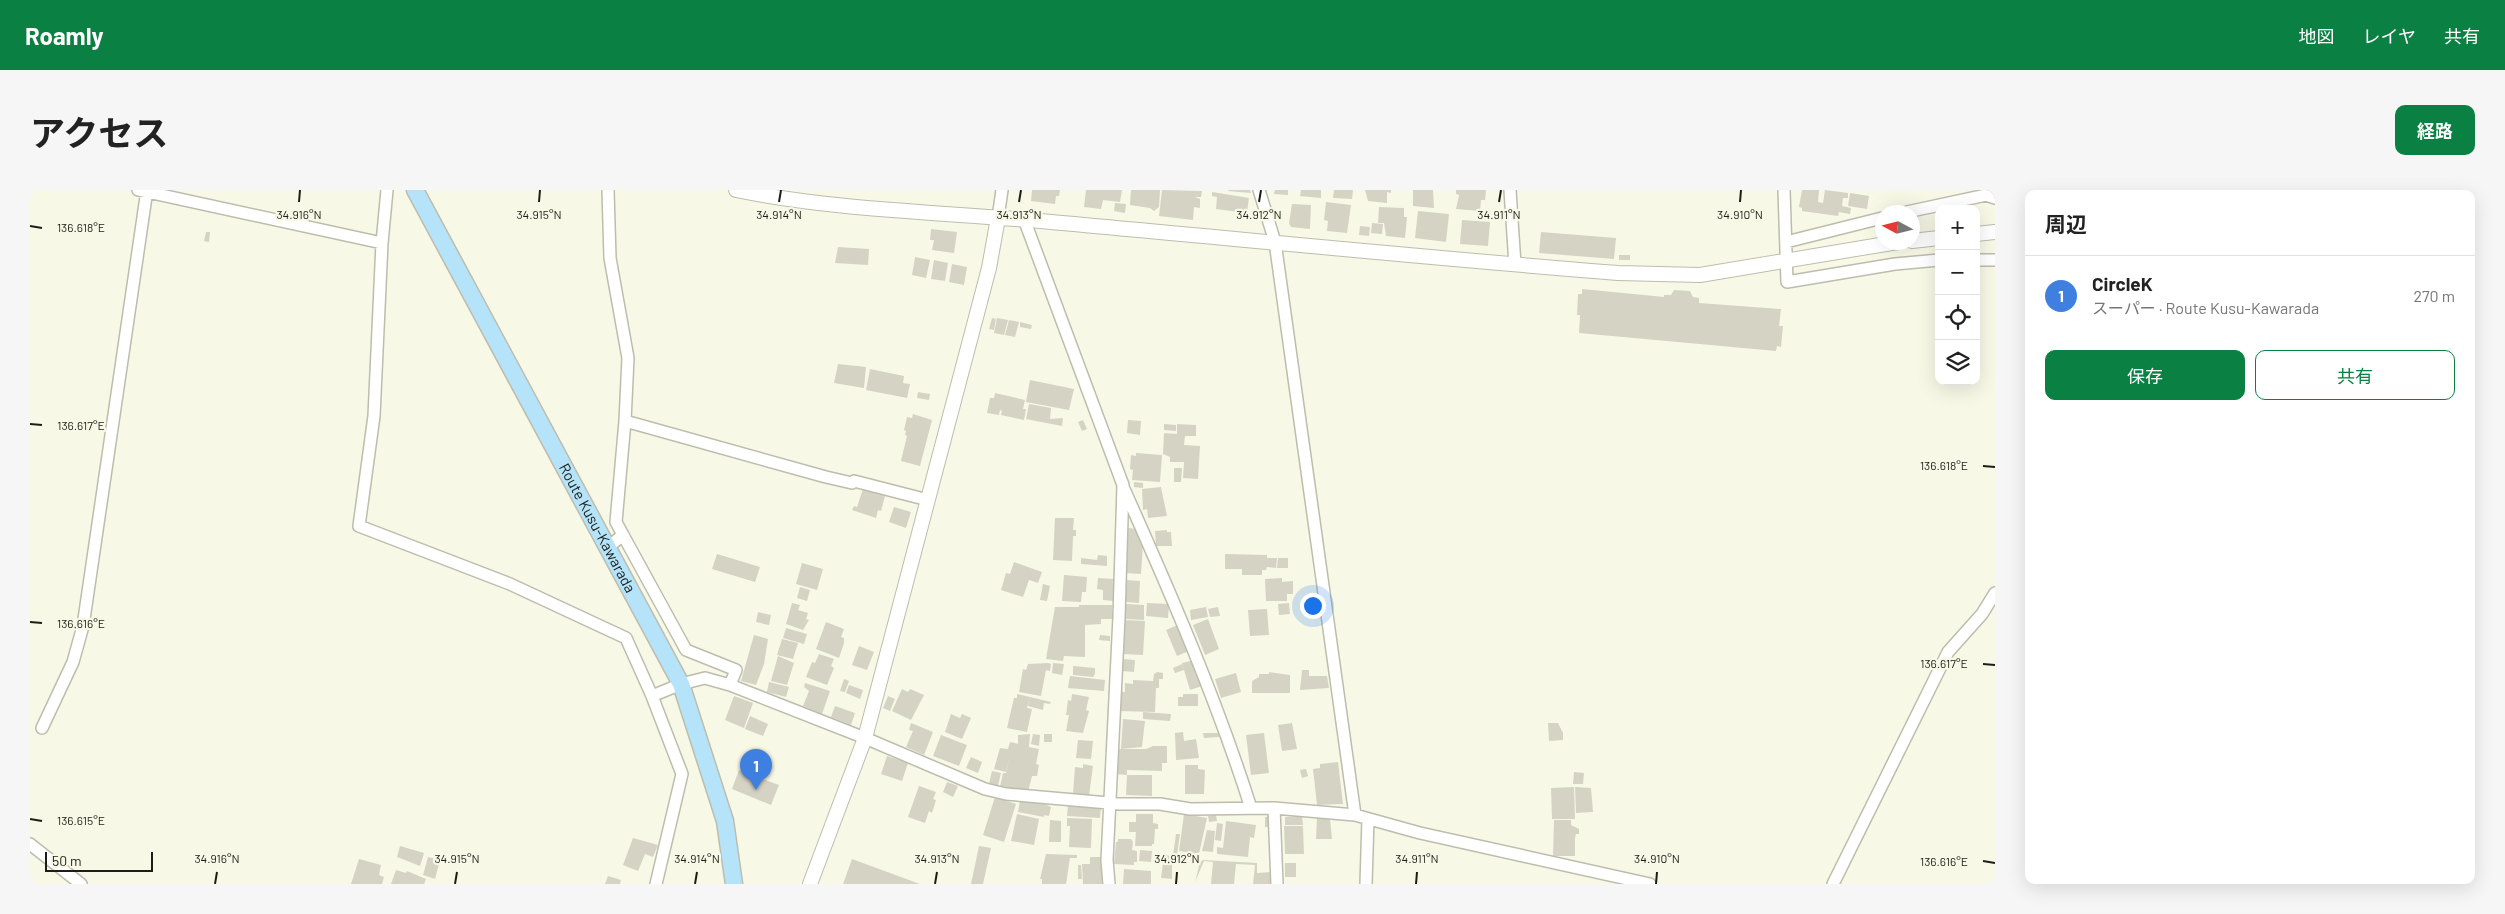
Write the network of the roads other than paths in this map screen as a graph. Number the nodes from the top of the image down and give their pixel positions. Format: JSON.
{"nodes":[{"id":1,"x":144,"y":190,"type":"edge"},
{"id":2,"x":387,"y":190,"type":"edge"},
{"id":3,"x":415,"y":190,"type":"edge"},
{"id":4,"x":608,"y":190,"type":"edge"},
{"id":5,"x":736,"y":190,"type":"edge"},
{"id":6,"x":1002,"y":190,"type":"edge"},
{"id":7,"x":1259,"y":190,"type":"edge"},
{"id":8,"x":1510,"y":190,"type":"edge"},
{"id":9,"x":1784,"y":190,"type":"edge"},
{"id":10,"x":1995,"y":198,"type":"edge"},
{"id":11,"x":1920,"y":209,"type":"edge"},
{"id":12,"x":998,"y":218,"type":"junction"},
{"id":13,"x":1024,"y":219,"type":"junction"},
{"id":14,"x":1875,"y":220,"type":"edge"},
{"id":15,"x":1995,"y":232,"type":"edge"},
{"id":16,"x":1980,"y":234,"type":"edge"},
{"id":17,"x":1935,"y":238,"type":"edge"},
{"id":18,"x":1920,"y":240,"type":"edge"},
{"id":19,"x":1275,"y":242,"type":"junction"},
{"id":20,"x":1786,"y":242,"type":"junction"},
{"id":21,"x":382,"y":243,"type":"junction"},
{"id":22,"x":1875,"y":246,"type":"edge"},
{"id":23,"x":1935,"y":260,"type":"edge"},
{"id":24,"x":1980,"y":260,"type":"edge"},
{"id":25,"x":1995,"y":260,"type":"edge"},
{"id":26,"x":1786,"y":262,"type":"junction"},
{"id":27,"x":1515,"y":265,"type":"junction"},
{"id":28,"x":625,"y":421,"type":"junction"},
{"id":29,"x":1123,"y":485,"type":"junction"},
{"id":30,"x":928,"y":500,"type":"junction"},
{"id":31,"x":623,"y":535,"type":"junction"},
{"id":32,"x":607,"y":548,"type":"junction"},
{"id":33,"x":1995,"y":593,"type":"edge"},
{"id":34,"x":680,"y":684,"type":"junction"},
{"id":35,"x":730,"y":685,"type":"junction"},
{"id":36,"x":652,"y":696,"type":"junction"},
{"id":37,"x":42,"y":728,"type":"dead end"},
{"id":38,"x":865,"y":738,"type":"junction"},
{"id":39,"x":1111,"y":802,"type":"junction"},
{"id":40,"x":1251,"y":808,"type":"junction"},
{"id":41,"x":1274,"y":808,"type":"junction"},
{"id":42,"x":1354,"y":815,"type":"junction"},
{"id":43,"x":1368,"y":819,"type":"junction"},
{"id":44,"x":30,"y":844,"type":"edge"},
{"id":45,"x":81,"y":884,"type":"edge"},
{"id":46,"x":656,"y":884,"type":"edge"},
{"id":47,"x":734,"y":884,"type":"edge"},
{"id":48,"x":810,"y":884,"type":"edge"},
{"id":49,"x":1109,"y":884,"type":"edge"},
{"id":50,"x":1277,"y":884,"type":"edge"},
{"id":51,"x":1366,"y":884,"type":"edge"},
{"id":52,"x":1650,"y":884,"type":"edge"},
{"id":53,"x":1833,"y":884,"type":"edge"}],
"edges":[{"from":1,"to":21,"type":"street"},
{"from":1,"to":37,"type":"street"},
{"from":2,"to":21,"type":"street"},
{"from":3,"to":32,"type":"main road","name":"Route Kusu-Kawarada"},
{"from":4,"to":28,"type":"street"},
{"from":5,"to":12,"type":"street"},
{"from":6,"to":12,"type":"street"},
{"from":7,"to":19,"type":"street"},
{"from":8,"to":27,"type":"street"},
{"from":9,"to":20,"type":"street"},
{"from":10,"to":11,"type":"street"},
{"from":12,"to":13,"type":"street"},
{"from":12,"to":30,"type":"street"},
{"from":13,"to":19,"type":"street"},
{"from":13,"to":29,"type":"street"},
{"from":14,"to":20,"type":"street"},
{"from":15,"to":16,"type":"street"},
{"from":17,"to":18,"type":"street"},
{"from":19,"to":27,"type":"street"},
{"from":19,"to":42,"type":"street"},
{"from":20,"to":26,"type":"street"},
{"from":21,"to":36,"type":"street"},
{"from":22,"to":26,"type":"street"},
{"from":23,"to":26,"type":"street"},
{"from":24,"to":25,"type":"street"},
{"from":26,"to":27,"type":"street"},
{"from":28,"to":30,"type":"street"},
{"from":28,"to":31,"type":"street"},
{"from":29,"to":39,"type":"street"},
{"from":29,"to":40,"type":"street"},
{"from":30,"to":38,"type":"street"},
{"from":31,"to":32,"type":"street"},
{"from":31,"to":35,"type":"street"},
{"from":32,"to":34,"type":"main road","name":"Route Kusu-Kawarada"},
{"from":33,"to":53,"type":"street"},
{"from":34,"to":35,"type":"street"},
{"from":34,"to":36,"type":"street"},
{"from":34,"to":47,"type":"main road","name":"Route Kusu-Kawarada"},
{"from":35,"to":38,"type":"street"},
{"from":36,"to":46,"type":"street"},
{"from":38,"to":39,"type":"street"},
{"from":38,"to":48,"type":"street"},
{"from":39,"to":40,"type":"street"},
{"from":39,"to":49,"type":"street"},
{"from":40,"to":41,"type":"street"},
{"from":41,"to":42,"type":"street"},
{"from":41,"to":50,"type":"street"},
{"from":42,"to":43,"type":"street"},
{"from":43,"to":51,"type":"street"},
{"from":43,"to":52,"type":"street"},
{"from":44,"to":45,"type":"street"}]}
